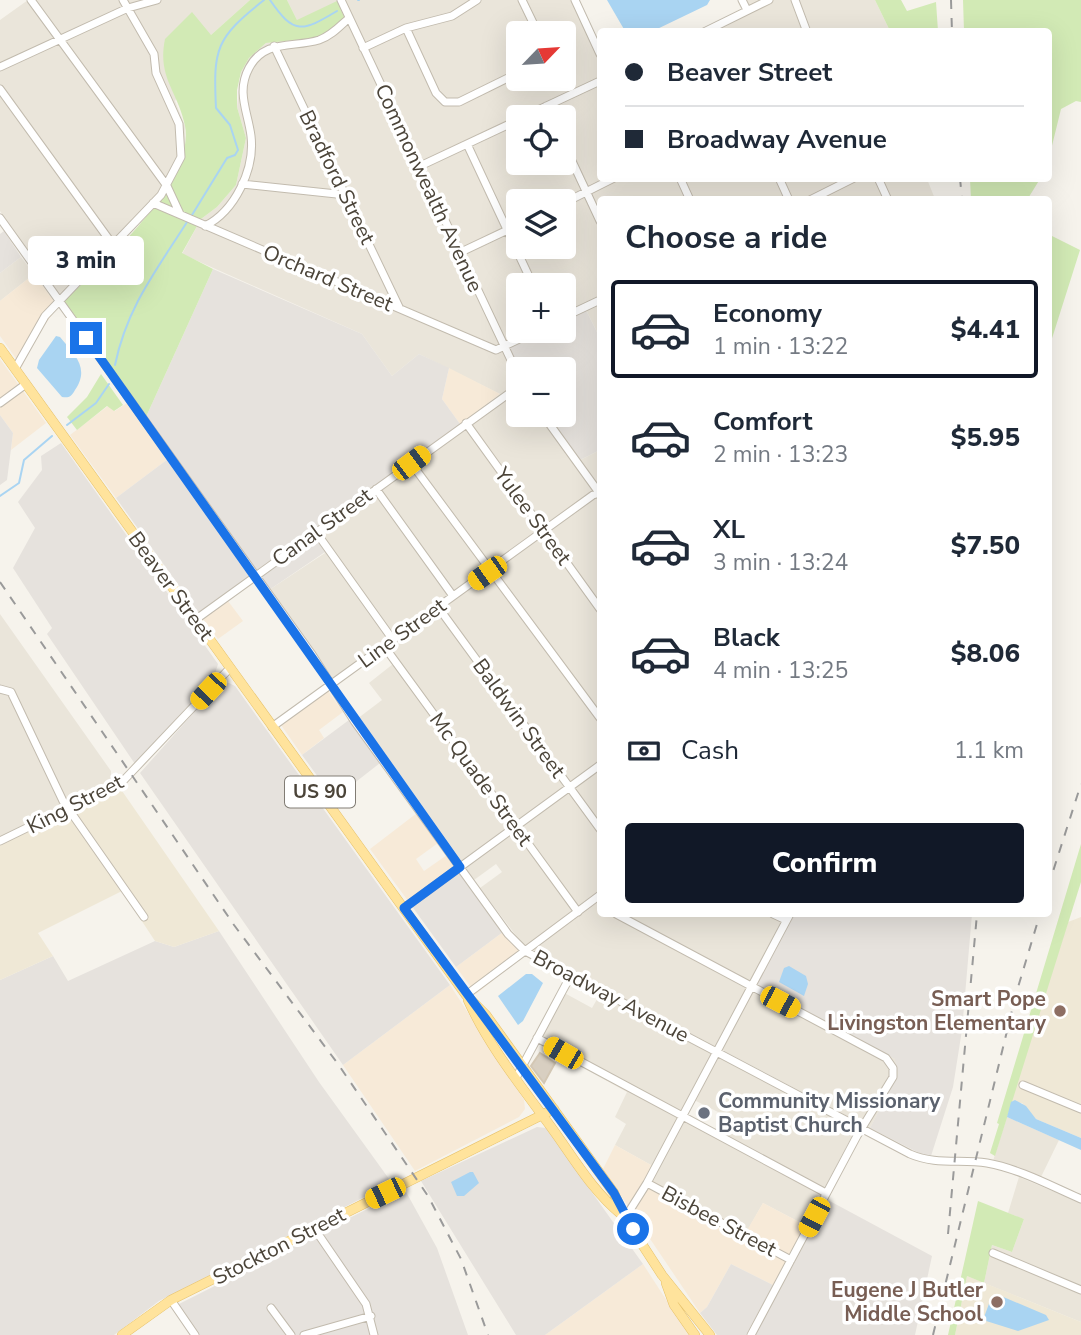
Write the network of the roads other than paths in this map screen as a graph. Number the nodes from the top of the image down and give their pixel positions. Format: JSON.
{"nodes":[{"id":1,"x":31,"y":0,"type":"edge"},
{"id":2,"x":122,"y":0,"type":"edge"},
{"id":3,"x":157,"y":0,"type":"edge"},
{"id":4,"x":341,"y":0,"type":"edge"},
{"id":5,"x":477,"y":0,"type":"edge"},
{"id":6,"x":522,"y":0,"type":"edge"},
{"id":7,"x":575,"y":0,"type":"edge"},
{"id":8,"x":742,"y":0,"type":"edge"},
{"id":9,"x":769,"y":0,"type":"edge"},
{"id":10,"x":794,"y":0,"type":"edge"},
{"id":11,"x":128,"y":8,"type":"junction"},
{"id":12,"x":747,"y":10,"type":"junction"},
{"id":13,"x":349,"y":18,"type":"junction"},
{"id":14,"x":532,"y":21,"type":"edge"},
{"id":15,"x":407,"y":28,"type":"junction"},
{"id":16,"x":713,"y":28,"type":"edge"},
{"id":17,"x":805,"y":28,"type":"edge"},
{"id":18,"x":60,"y":39,"type":"junction"},
{"id":19,"x":274,"y":46,"type":"junction"},
{"id":20,"x":363,"y":48,"type":"junction"},
{"id":21,"x":597,"y":48,"type":"edge"},
{"id":22,"x":0,"y":67,"type":"edge"},
{"id":23,"x":506,"y":79,"type":"edge"},
{"id":24,"x":597,"y":82,"type":"edge"},
{"id":25,"x":0,"y":89,"type":"edge"},
{"id":26,"x":549,"y":105,"type":"edge"},
{"id":27,"x":506,"y":126,"type":"edge"},
{"id":28,"x":467,"y":144,"type":"junction"},
{"id":29,"x":418,"y":167,"type":"junction"},
{"id":30,"x":576,"y":171,"type":"edge"},
{"id":31,"x":606,"y":182,"type":"edge"},
{"id":32,"x":846,"y":182,"type":"edge"},
{"id":33,"x":242,"y":184,"type":"junction"},
{"id":34,"x":167,"y":187,"type":"junction"},
{"id":35,"x":586,"y":192,"type":"junction"},
{"id":36,"x":346,"y":195,"type":"junction"},
{"id":37,"x":818,"y":196,"type":"edge"},
{"id":38,"x":576,"y":197,"type":"edge"},
{"id":39,"x":153,"y":203,"type":"junction"},
{"id":40,"x":181,"y":215,"type":"junction"},
{"id":41,"x":597,"y":215,"type":"edge"},
{"id":42,"x":0,"y":218,"type":"edge"},
{"id":43,"x":205,"y":226,"type":"junction"},
{"id":44,"x":506,"y":226,"type":"edge"},
{"id":45,"x":506,"y":231,"type":"edge"},
{"id":46,"x":113,"y":245,"type":"junction"},
{"id":47,"x":459,"y":253,"type":"junction"},
{"id":48,"x":59,"y":300,"type":"junction"},
{"id":49,"x":597,"y":301,"type":"edge"},
{"id":50,"x":399,"y":308,"type":"junction"},
{"id":51,"x":576,"y":311,"type":"edge"},
{"id":52,"x":510,"y":343,"type":"edge"},
{"id":53,"x":504,"y":346,"type":"junction"},
{"id":54,"x":0,"y":348,"type":"edge"},
{"id":55,"x":509,"y":357,"type":"edge"},
{"id":56,"x":15,"y":369,"type":"junction"},
{"id":57,"x":26,"y":384,"type":"junction"},
{"id":58,"x":506,"y":395,"type":"edge"},
{"id":59,"x":0,"y":403,"type":"edge"},
{"id":60,"x":466,"y":423,"type":"junction"},
{"id":61,"x":552,"y":427,"type":"edge"},
{"id":62,"x":411,"y":463,"type":"junction"},
{"id":63,"x":376,"y":489,"type":"junction"},
{"id":64,"x":597,"y":490,"type":"edge"},
{"id":65,"x":597,"y":494,"type":"edge"},
{"id":66,"x":544,"y":531,"type":"junction"},
{"id":67,"x":316,"y":532,"type":"junction"},
{"id":68,"x":490,"y":570,"type":"junction"},
{"id":69,"x":255,"y":575,"type":"junction"},
{"id":70,"x":453,"y":596,"type":"junction"},
{"id":71,"x":597,"y":605,"type":"edge"},
{"id":72,"x":438,"y":607,"type":"junction"},
{"id":73,"x":195,"y":620,"type":"junction"},
{"id":74,"x":393,"y":640,"type":"junction"},
{"id":75,"x":384,"y":646,"type":"junction"},
{"id":76,"x":230,"y":668,"type":"junction"},
{"id":77,"x":331,"y":685,"type":"junction"},
{"id":78,"x":0,"y":689,"type":"edge"},
{"id":79,"x":597,"y":714,"type":"edge"},
{"id":80,"x":272,"y":727,"type":"junction"},
{"id":81,"x":597,"y":767,"type":"edge"},
{"id":82,"x":570,"y":787,"type":"junction"},
{"id":83,"x":68,"y":809,"type":"junction"},
{"id":84,"x":597,"y":825,"type":"edge"},
{"id":85,"x":515,"y":827,"type":"junction"},
{"id":86,"x":0,"y":841,"type":"edge"},
{"id":87,"x":460,"y":867,"type":"junction"},
{"id":88,"x":596,"y":903,"type":"edge"},
{"id":89,"x":404,"y":908,"type":"junction"},
{"id":90,"x":578,"y":912,"type":"junction"},
{"id":91,"x":622,"y":917,"type":"edge"},
{"id":92,"x":788,"y":917,"type":"edge"},
{"id":93,"x":144,"y":918,"type":"dead end"},
{"id":94,"x":524,"y":951,"type":"junction"},
{"id":95,"x":571,"y":975,"type":"junction"},
{"id":96,"x":751,"y":986,"type":"junction"},
{"id":97,"x":466,"y":995,"type":"junction"},
{"id":98,"x":500,"y":1035,"type":"junction"},
{"id":99,"x":537,"y":1038,"type":"junction"},
{"id":100,"x":491,"y":1041,"type":"junction"},
{"id":101,"x":716,"y":1052,"type":"junction"},
{"id":102,"x":522,"y":1065,"type":"junction"},
{"id":103,"x":516,"y":1078,"type":"junction"},
{"id":104,"x":1023,"y":1085,"type":"dead end"},
{"id":105,"x":554,"y":1109,"type":"junction"},
{"id":106,"x":1081,"y":1109,"type":"edge"},
{"id":107,"x":542,"y":1115,"type":"junction"},
{"id":108,"x":681,"y":1116,"type":"junction"},
{"id":109,"x":863,"y":1129,"type":"junction"},
{"id":110,"x":647,"y":1183,"type":"junction"},
{"id":111,"x":826,"y":1193,"type":"junction"},
{"id":112,"x":1081,"y":1199,"type":"edge"},
{"id":113,"x":625,"y":1218,"type":"junction"},
{"id":114,"x":314,"y":1228,"type":"junction"},
{"id":115,"x":993,"y":1253,"type":"dead end"},
{"id":116,"x":791,"y":1260,"type":"junction"},
{"id":117,"x":663,"y":1275,"type":"junction"},
{"id":118,"x":1081,"y":1290,"type":"edge"},
{"id":119,"x":171,"y":1300,"type":"junction"},
{"id":120,"x":271,"y":1308,"type":"dead end"},
{"id":121,"x":371,"y":1316,"type":"junction"},
{"id":122,"x":122,"y":1335,"type":"edge"},
{"id":123,"x":195,"y":1335,"type":"edge"},
{"id":124,"x":291,"y":1335,"type":"edge"},
{"id":125,"x":304,"y":1335,"type":"edge"},
{"id":126,"x":374,"y":1335,"type":"edge"},
{"id":127,"x":695,"y":1335,"type":"edge"},
{"id":128,"x":710,"y":1335,"type":"edge"},
{"id":129,"x":751,"y":1335,"type":"edge"}],
"edges":[{"from":1,"to":18,"type":"street"},
{"from":2,"to":11,"type":"street"},
{"from":3,"to":11,"type":"street"},
{"from":4,"to":13,"type":"street","name":"Commonwealth Avenue"},
{"from":5,"to":15,"type":"street"},
{"from":6,"to":14,"type":"street"},
{"from":7,"to":21,"type":"street"},
{"from":8,"to":12,"type":"street"},
{"from":9,"to":12,"type":"street"},
{"from":10,"to":17,"type":"street"},
{"from":11,"to":18,"type":"street"},
{"from":11,"to":34,"type":"street"},
{"from":12,"to":16,"type":"street"},
{"from":13,"to":19,"type":"street"},
{"from":13,"to":20,"type":"street","name":"Commonwealth Avenue"},
{"from":15,"to":20,"type":"street"},
{"from":15,"to":23,"type":"street"},
{"from":18,"to":22,"type":"street"},
{"from":18,"to":34,"type":"street"},
{"from":19,"to":33,"type":"street"},
{"from":19,"to":36,"type":"street","name":"Bradford Street"},
{"from":20,"to":29,"type":"street","name":"Commonwealth Avenue"},
{"from":24,"to":26,"type":"street"},
{"from":25,"to":46,"type":"street"},
{"from":27,"to":28,"type":"street"},
{"from":28,"to":29,"type":"street"},
{"from":28,"to":44,"type":"street"},
{"from":29,"to":47,"type":"street","name":"Commonwealth Avenue"},
{"from":30,"to":35,"type":"street"},
{"from":31,"to":35,"type":"street"},
{"from":32,"to":37,"type":"street"},
{"from":33,"to":36,"type":"street"},
{"from":33,"to":43,"type":"street"},
{"from":34,"to":39,"type":"street"},
{"from":34,"to":40,"type":"street"},
{"from":35,"to":38,"type":"street"},
{"from":35,"to":41,"type":"street"},
{"from":36,"to":50,"type":"street","name":"Bradford Street"},
{"from":39,"to":40,"type":"street","name":"Orchard Street"},
{"from":39,"to":46,"type":"street"},
{"from":40,"to":43,"type":"street","name":"Orchard Street"},
{"from":42,"to":48,"type":"street","name":"Broadway Avenue"},
{"from":43,"to":50,"type":"street","name":"Orchard Street"},
{"from":45,"to":47,"type":"street"},
{"from":46,"to":48,"type":"street"},
{"from":47,"to":53,"type":"street","name":"Commonwealth Avenue"},
{"from":48,"to":56,"type":"street"},
{"from":48,"to":69,"type":"street","name":"Broadway Avenue"},
{"from":49,"to":51,"type":"street"},
{"from":50,"to":53,"type":"street","name":"Orchard Street"},
{"from":52,"to":53,"type":"street"},
{"from":53,"to":55,"type":"street","name":"Commonwealth Avenue"},
{"from":54,"to":56,"type":"main road","name":"Beaver Street","number":"US 90"},
{"from":56,"to":57,"type":"main road","name":"Beaver Street","number":"US 90"},
{"from":57,"to":59,"type":"street"},
{"from":57,"to":73,"type":"main road","name":"Beaver Street","number":"US 90"},
{"from":58,"to":60,"type":"street","name":"Canal Street"},
{"from":60,"to":62,"type":"street","name":"Canal Street"},
{"from":60,"to":66,"type":"street","name":"Yulee Street"},
{"from":61,"to":64,"type":"street"},
{"from":62,"to":63,"type":"street","name":"Canal Street"},
{"from":62,"to":68,"type":"street"},
{"from":63,"to":67,"type":"street","name":"Canal Street"},
{"from":63,"to":70,"type":"street"},
{"from":65,"to":66,"type":"street","name":"Line Street"},
{"from":66,"to":68,"type":"street","name":"Line Street"},
{"from":66,"to":71,"type":"street","name":"Yulee Street"},
{"from":67,"to":69,"type":"street","name":"Canal Street"},
{"from":67,"to":74,"type":"street"},
{"from":68,"to":70,"type":"street","name":"Line Street"},
{"from":68,"to":79,"type":"street"},
{"from":69,"to":73,"type":"street","name":"Canal Street"},
{"from":69,"to":77,"type":"street","name":"Broadway Avenue"},
{"from":70,"to":72,"type":"street","name":"Line Street"},
{"from":72,"to":74,"type":"street","name":"Line Street"},
{"from":72,"to":82,"type":"street","name":"Baldwin Street"},
{"from":73,"to":76,"type":"main road","name":"Beaver Street","number":"US 90"},
{"from":74,"to":75,"type":"street","name":"Line Street"},
{"from":75,"to":77,"type":"street","name":"Line Street"},
{"from":75,"to":85,"type":"street","name":"Mc Quade Street"},
{"from":76,"to":80,"type":"main road","name":"Beaver Street","number":"US 90"},
{"from":76,"to":83,"type":"street","name":"King Street"},
{"from":77,"to":80,"type":"street","name":"Line Street"},
{"from":77,"to":87,"type":"street","name":"Broadway Avenue"},
{"from":78,"to":83,"type":"street"},
{"from":80,"to":89,"type":"main road","name":"Beaver Street","number":"US 90"},
{"from":81,"to":82,"type":"street"},
{"from":82,"to":84,"type":"street","name":"Baldwin Street"},
{"from":82,"to":85,"type":"street"},
{"from":83,"to":86,"type":"street","name":"King Street"},
{"from":83,"to":93,"type":"street"},
{"from":85,"to":87,"type":"street"},
{"from":85,"to":90,"type":"street","name":"Mc Quade Street"},
{"from":87,"to":89,"type":"street"},
{"from":87,"to":94,"type":"street","name":"Broadway Avenue"},
{"from":88,"to":90,"type":"street"},
{"from":89,"to":97,"type":"main road","name":"Beaver Street","number":"US 90"},
{"from":90,"to":94,"type":"street"},
{"from":91,"to":96,"type":"street"},
{"from":92,"to":96,"type":"street"},
{"from":94,"to":95,"type":"street","name":"Broadway Avenue"},
{"from":94,"to":97,"type":"street"},
{"from":95,"to":99,"type":"street"},
{"from":95,"to":101,"type":"street","name":"Broadway Avenue"},
{"from":96,"to":101,"type":"street"},
{"from":96,"to":109,"type":"street"},
{"from":97,"to":98,"type":"main road","name":"Beaver Street","number":"US 90"},
{"from":97,"to":100,"type":"main road","name":"Beaver Street","number":"US 90"},
{"from":98,"to":100,"type":"street"},
{"from":98,"to":102,"type":"main road","name":"Beaver Street","number":"US 90"},
{"from":99,"to":102,"type":"street"},
{"from":99,"to":108,"type":"street"},
{"from":100,"to":103,"type":"main road","name":"Beaver Street","number":"US 90"},
{"from":101,"to":108,"type":"street"},
{"from":101,"to":109,"type":"street","name":"Broadway Avenue"},
{"from":102,"to":103,"type":"street"},
{"from":102,"to":105,"type":"main road","name":"Beaver Street","number":"US 90"},
{"from":103,"to":107,"type":"main road","name":"Beaver Street","number":"US 90"},
{"from":104,"to":106,"type":"street"},
{"from":105,"to":107,"type":"main road","name":"Stockton Street"},
{"from":105,"to":113,"type":"main road","name":"Beaver Street","number":"US 90"},
{"from":107,"to":113,"type":"main road","name":"Beaver Street","number":"US 90"},
{"from":107,"to":114,"type":"main road","name":"Stockton Street"},
{"from":108,"to":110,"type":"street"},
{"from":108,"to":111,"type":"street"},
{"from":109,"to":111,"type":"street"},
{"from":109,"to":112,"type":"street"},
{"from":110,"to":113,"type":"street"},
{"from":110,"to":116,"type":"street","name":"Bisbee Street"},
{"from":111,"to":116,"type":"street"},
{"from":113,"to":117,"type":"main road","name":"Beaver Street","number":"US 90"},
{"from":114,"to":119,"type":"main road","name":"Stockton Street"},
{"from":114,"to":121,"type":"street"},
{"from":115,"to":118,"type":"street"},
{"from":116,"to":129,"type":"street"},
{"from":117,"to":127,"type":"main road","name":"Beaver Street","number":"US 90"},
{"from":117,"to":128,"type":"main road","name":"Beaver Street","number":"US 90"},
{"from":119,"to":122,"type":"main road","name":"Stockton Street"},
{"from":119,"to":123,"type":"street"},
{"from":120,"to":124,"type":"street"},
{"from":121,"to":125,"type":"street"},
{"from":121,"to":126,"type":"street"}]}
